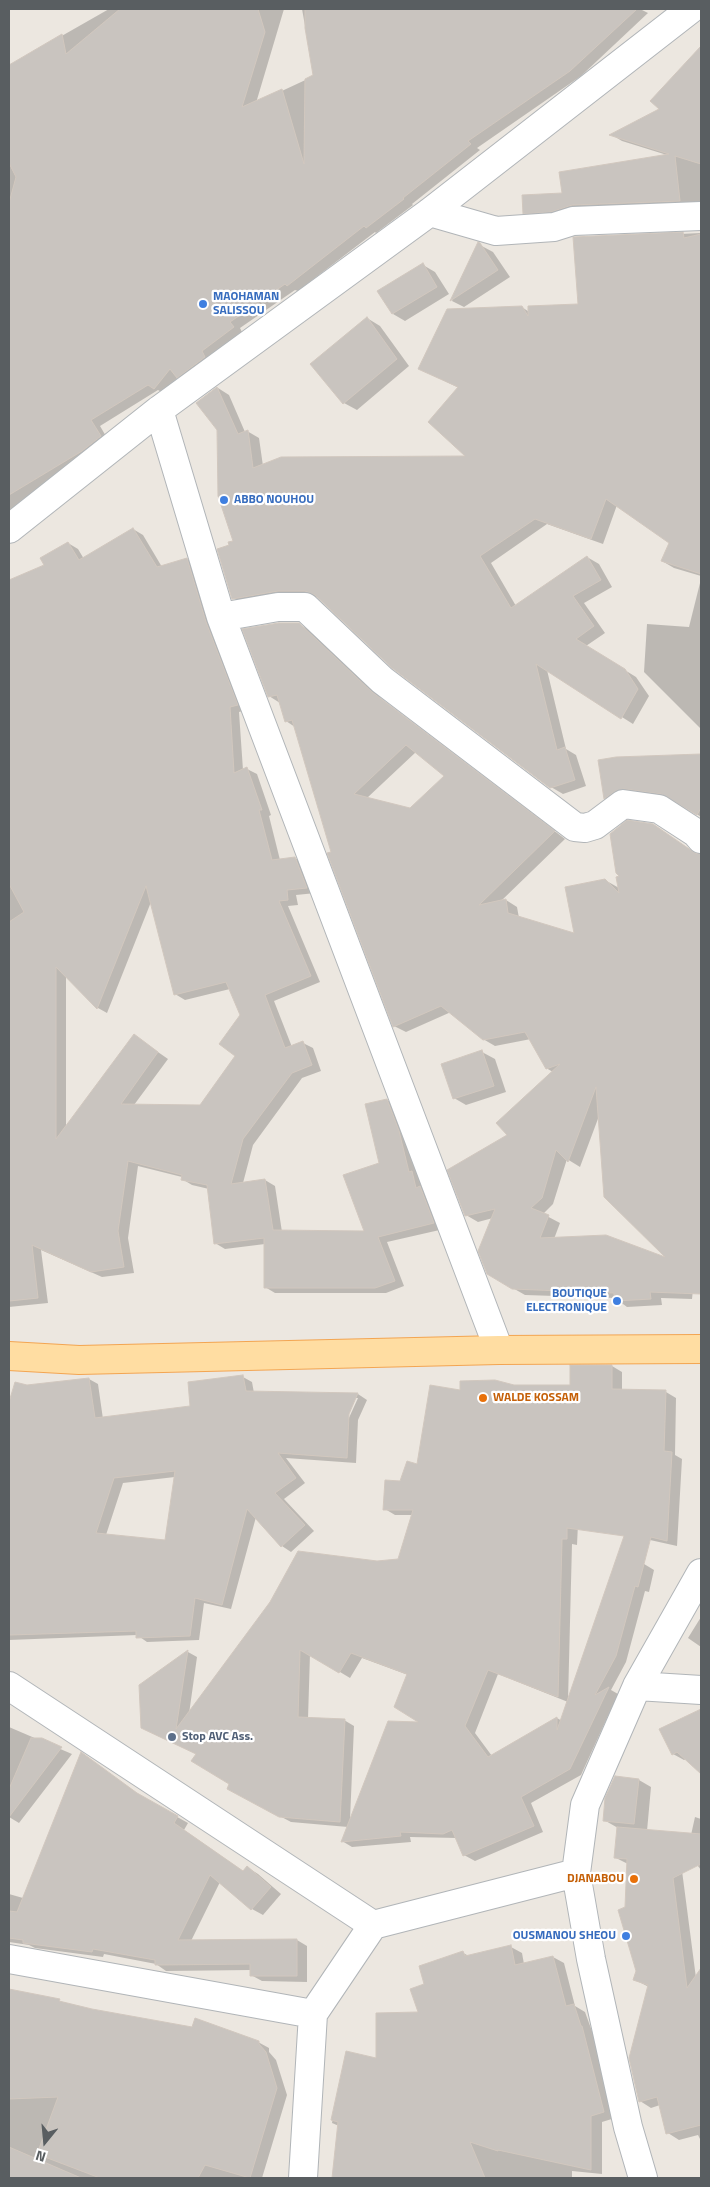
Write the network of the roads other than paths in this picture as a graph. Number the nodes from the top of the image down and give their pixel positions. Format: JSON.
{"nodes":[{"id":1,"x":691,"y":9,"type":"edge"},
{"id":2,"x":430,"y":212,"type":"junction"},
{"id":3,"x":701,"y":216,"type":"edge"},
{"id":4,"x":159,"y":410,"type":"junction"},
{"id":5,"x":9,"y":529,"type":"edge"},
{"id":6,"x":221,"y":617,"type":"junction"},
{"id":7,"x":701,"y":839,"type":"edge"},
{"id":8,"x":701,"y":1349,"type":"edge"},
{"id":9,"x":499,"y":1350,"type":"junction"},
{"id":10,"x":9,"y":1356,"type":"edge"},
{"id":11,"x":701,"y":1573,"type":"edge"},
{"id":12,"x":9,"y":1686,"type":"edge"},
{"id":13,"x":637,"y":1686,"type":"junction"},
{"id":14,"x":701,"y":1690,"type":"edge"},
{"id":15,"x":576,"y":1873,"type":"junction"},
{"id":16,"x":373,"y":1925,"type":"junction"},
{"id":17,"x":9,"y":1959,"type":"edge"},
{"id":18,"x":313,"y":2014,"type":"junction"},
{"id":19,"x":303,"y":2178,"type":"edge"},
{"id":20,"x":643,"y":2178,"type":"edge"}],
"edges":[{"from":1,"to":2,"type":"street"},
{"from":2,"to":3,"type":"street"},
{"from":2,"to":4,"type":"street"},
{"from":4,"to":5,"type":"street"},
{"from":4,"to":6,"type":"street"},
{"from":6,"to":7,"type":"street"},
{"from":6,"to":9,"type":"street"},
{"from":8,"to":9,"type":"main road"},
{"from":9,"to":10,"type":"main road"},
{"from":11,"to":13,"type":"street"},
{"from":12,"to":16,"type":"street"},
{"from":13,"to":14,"type":"street"},
{"from":13,"to":15,"type":"street"},
{"from":15,"to":16,"type":"street"},
{"from":15,"to":20,"type":"street"},
{"from":16,"to":18,"type":"street"},
{"from":17,"to":18,"type":"street"},
{"from":18,"to":19,"type":"street"}]}
